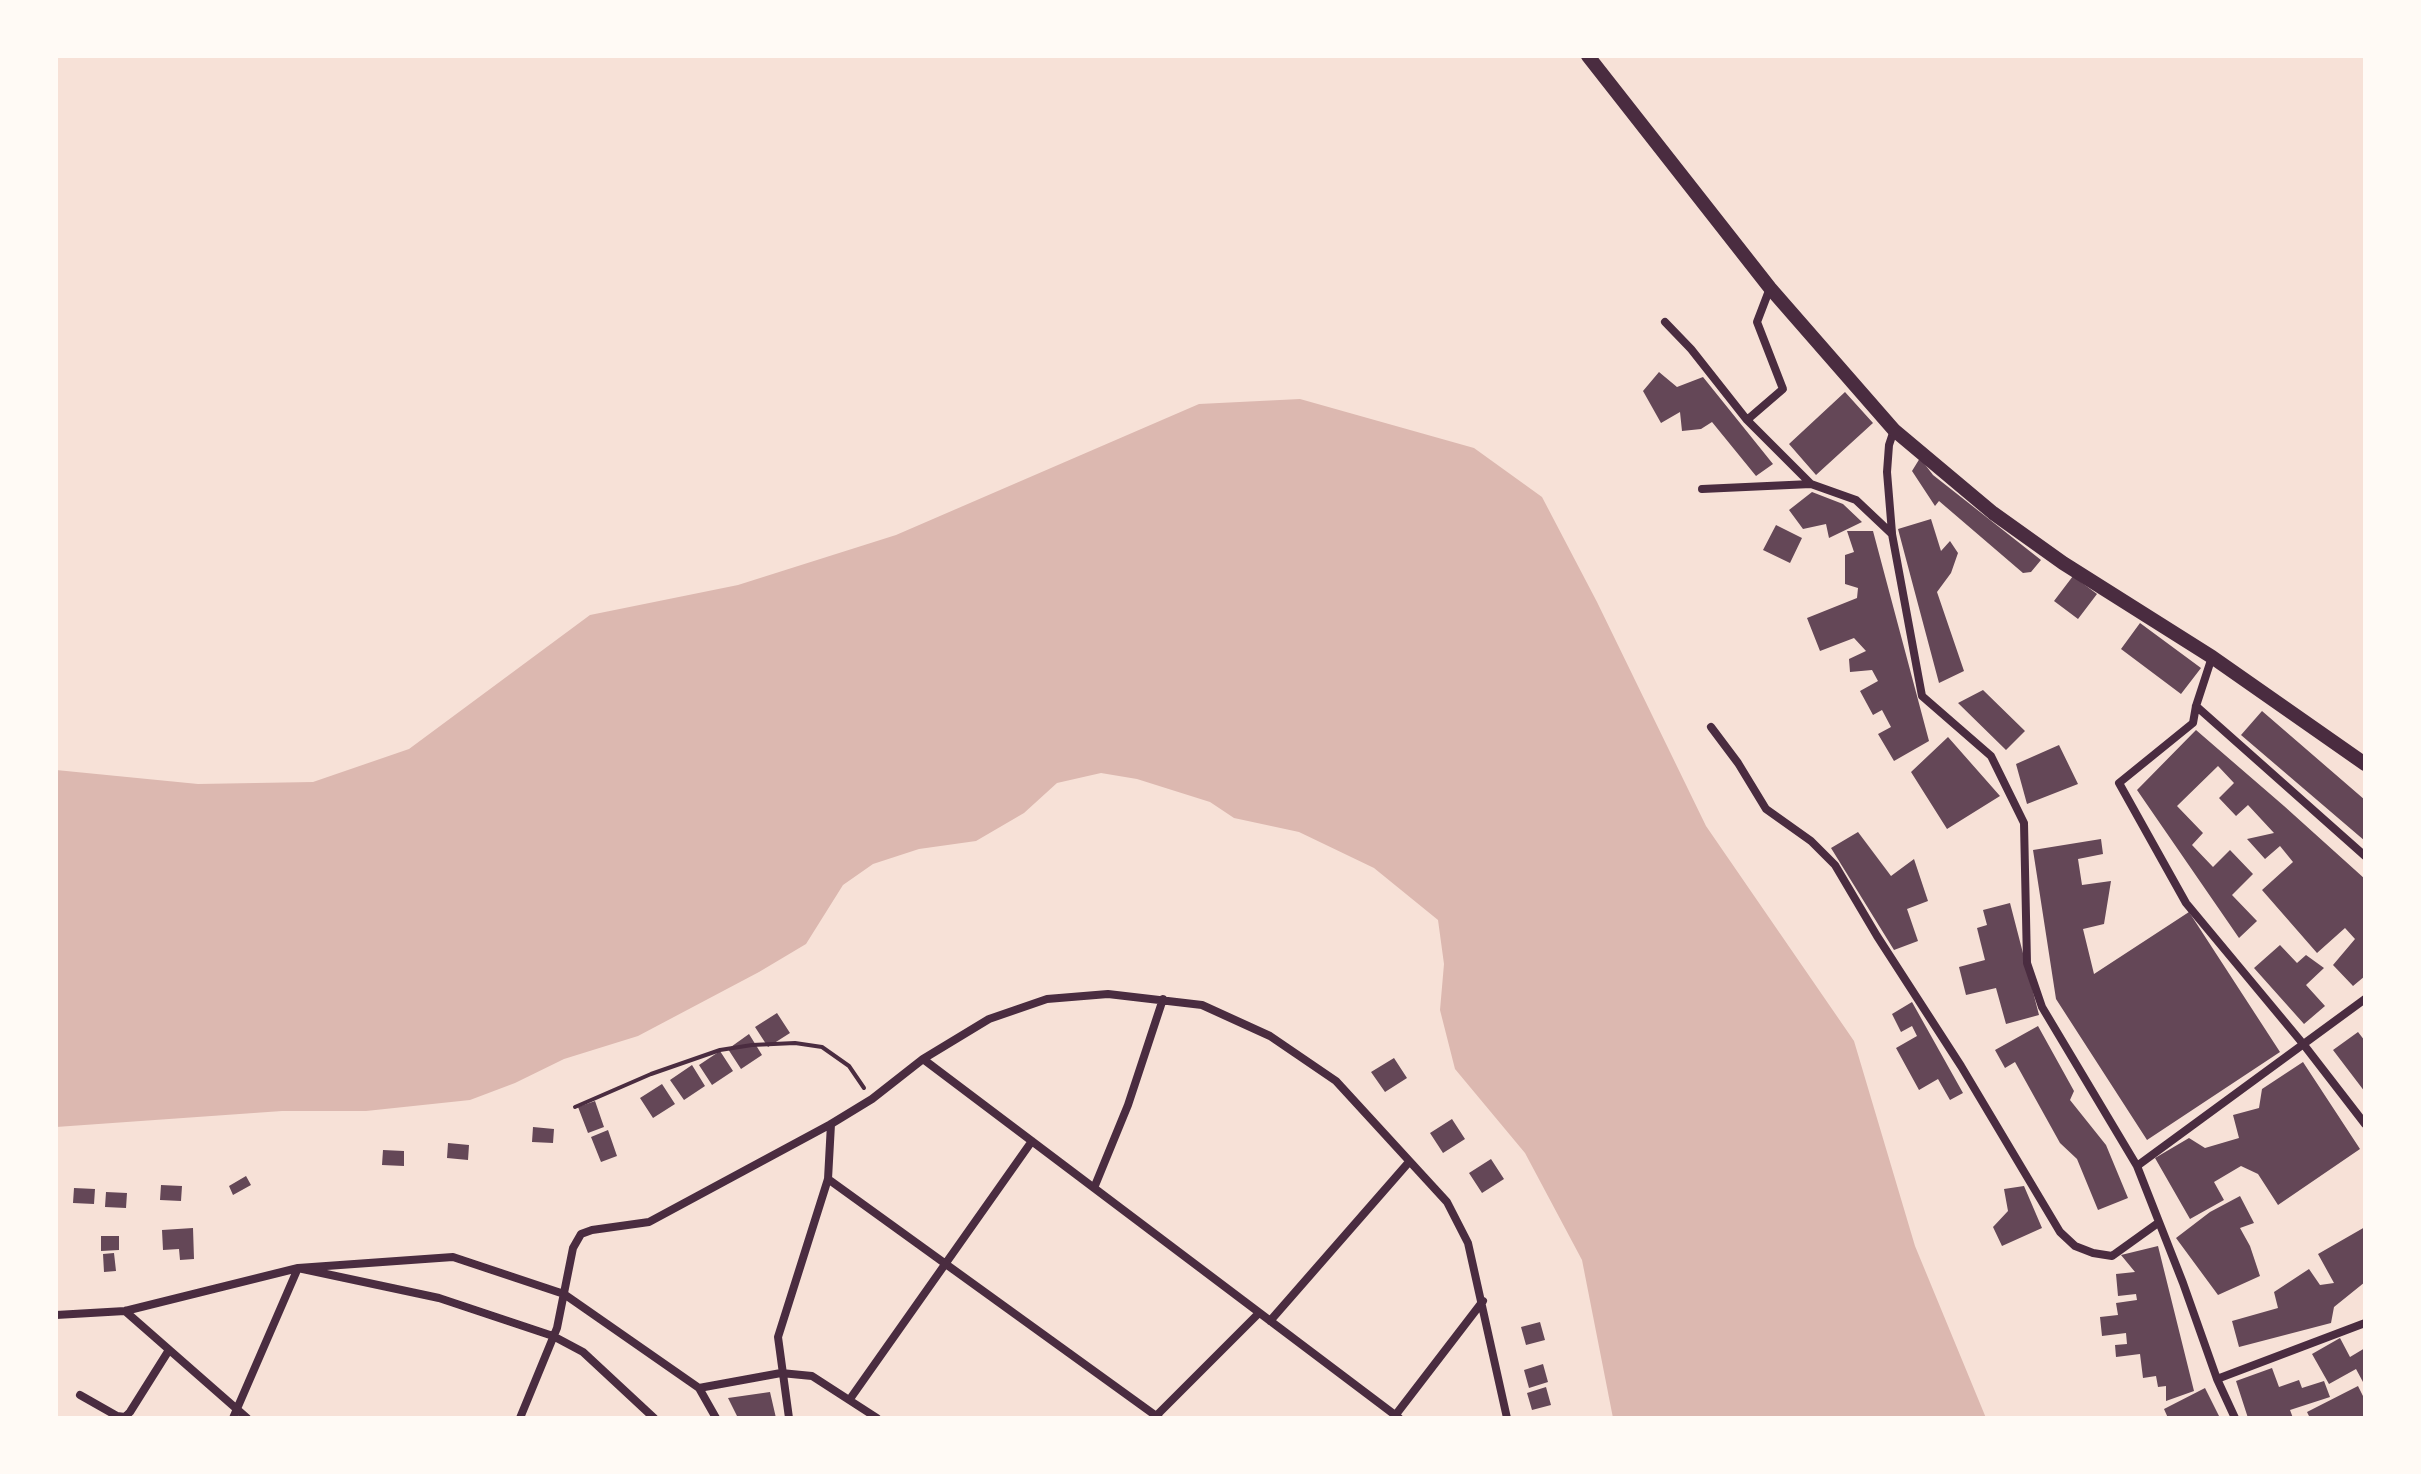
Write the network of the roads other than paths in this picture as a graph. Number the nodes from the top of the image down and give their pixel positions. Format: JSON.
{"nodes":[{"id":1,"x":1588,"y":56,"type":"edge"},
{"id":2,"x":1770,"y":288,"type":"junction"},
{"id":3,"x":1665,"y":322,"type":"dead end"},
{"id":4,"x":1747,"y":420,"type":"junction"},
{"id":5,"x":1894,"y":430,"type":"junction"},
{"id":6,"x":1811,"y":484,"type":"junction"},
{"id":7,"x":1702,"y":489,"type":"dead end"},
{"id":8,"x":1892,"y":534,"type":"junction"},
{"id":9,"x":2212,"y":657,"type":"junction"},
{"id":10,"x":2196,"y":706,"type":"junction"},
{"id":11,"x":1711,"y":727,"type":"dead end"},
{"id":12,"x":2365,"y":764,"type":"edge"},
{"id":13,"x":2365,"y":856,"type":"edge"},
{"id":14,"x":1163,"y":999,"type":"junction"},
{"id":15,"x":2365,"y":999,"type":"edge"},
{"id":16,"x":2304,"y":1045,"type":"junction"},
{"id":17,"x":923,"y":1059,"type":"junction"},
{"id":18,"x":831,"y":1124,"type":"junction"},
{"id":19,"x":2365,"y":1124,"type":"edge"},
{"id":20,"x":1032,"y":1141,"type":"junction"},
{"id":21,"x":1409,"y":1162,"type":"junction"},
{"id":22,"x":2137,"y":1166,"type":"junction"},
{"id":23,"x":828,"y":1179,"type":"junction"},
{"id":24,"x":1094,"y":1188,"type":"junction"},
{"id":25,"x":2158,"y":1223,"type":"junction"},
{"id":26,"x":947,"y":1265,"type":"junction"},
{"id":27,"x":298,"y":1268,"type":"junction"},
{"id":28,"x":564,"y":1294,"type":"junction"},
{"id":29,"x":1483,"y":1301,"type":"junction"},
{"id":30,"x":125,"y":1311,"type":"junction"},
{"id":31,"x":1259,"y":1313,"type":"junction"},
{"id":32,"x":56,"y":1315,"type":"edge"},
{"id":33,"x":1270,"y":1321,"type":"junction"},
{"id":34,"x":2365,"y":1323,"type":"edge"},
{"id":35,"x":553,"y":1336,"type":"junction"},
{"id":36,"x":169,"y":1350,"type":"junction"},
{"id":37,"x":781,"y":1373,"type":"junction"},
{"id":38,"x":2217,"y":1379,"type":"junction"},
{"id":39,"x":699,"y":1388,"type":"junction"},
{"id":40,"x":80,"y":1395,"type":"dead end"},
{"id":41,"x":850,"y":1399,"type":"junction"},
{"id":42,"x":235,"y":1414,"type":"edge"},
{"id":43,"x":125,"y":1417,"type":"edge"},
{"id":44,"x":1157,"y":1417,"type":"edge"},
{"id":45,"x":1396,"y":1417,"type":"edge"},
{"id":46,"x":247,"y":1418,"type":"edge"},
{"id":47,"x":520,"y":1418,"type":"edge"},
{"id":48,"x":654,"y":1418,"type":"edge"},
{"id":49,"x":716,"y":1418,"type":"edge"},
{"id":50,"x":789,"y":1418,"type":"edge"},
{"id":51,"x":877,"y":1418,"type":"edge"},
{"id":52,"x":1507,"y":1418,"type":"edge"},
{"id":53,"x":2235,"y":1418,"type":"edge"}],
"edges":[{"from":1,"to":2,"type":"main road"},
{"from":2,"to":4,"type":"street"},
{"from":2,"to":5,"type":"main road"},
{"from":3,"to":4,"type":"street"},
{"from":4,"to":6,"type":"street"},
{"from":5,"to":8,"type":"street"},
{"from":5,"to":9,"type":"main road"},
{"from":6,"to":7,"type":"street"},
{"from":6,"to":8,"type":"street"},
{"from":8,"to":22,"type":"street"},
{"from":9,"to":10,"type":"street"},
{"from":9,"to":12,"type":"main road"},
{"from":10,"to":13,"type":"street"},
{"from":10,"to":16,"type":"street"},
{"from":11,"to":25,"type":"street"},
{"from":14,"to":17,"type":"street"},
{"from":14,"to":21,"type":"street"},
{"from":14,"to":24,"type":"street"},
{"from":15,"to":16,"type":"street"},
{"from":16,"to":19,"type":"street"},
{"from":16,"to":22,"type":"street"},
{"from":17,"to":18,"type":"street"},
{"from":17,"to":20,"type":"street"},
{"from":18,"to":23,"type":"street"},
{"from":18,"to":28,"type":"street"},
{"from":20,"to":24,"type":"street"},
{"from":20,"to":26,"type":"street"},
{"from":21,"to":29,"type":"street"},
{"from":21,"to":33,"type":"street"},
{"from":22,"to":25,"type":"street"},
{"from":23,"to":26,"type":"street"},
{"from":23,"to":37,"type":"street"},
{"from":24,"to":31,"type":"street"},
{"from":25,"to":38,"type":"street"},
{"from":26,"to":41,"type":"street"},
{"from":26,"to":44,"type":"street"},
{"from":27,"to":28,"type":"street"},
{"from":27,"to":30,"type":"street"},
{"from":27,"to":35,"type":"street"},
{"from":27,"to":42,"type":"street"},
{"from":28,"to":35,"type":"street"},
{"from":28,"to":39,"type":"street"},
{"from":29,"to":45,"type":"street"},
{"from":29,"to":52,"type":"street"},
{"from":30,"to":32,"type":"street"},
{"from":30,"to":36,"type":"street"},
{"from":31,"to":33,"type":"street"},
{"from":31,"to":44,"type":"street"},
{"from":33,"to":45,"type":"street"},
{"from":34,"to":38,"type":"street"},
{"from":35,"to":47,"type":"street"},
{"from":35,"to":48,"type":"street"},
{"from":36,"to":42,"type":"street"},
{"from":36,"to":43,"type":"street"},
{"from":37,"to":39,"type":"street"},
{"from":37,"to":41,"type":"street"},
{"from":37,"to":50,"type":"street"},
{"from":38,"to":53,"type":"street"},
{"from":39,"to":49,"type":"street"},
{"from":40,"to":43,"type":"street"},
{"from":41,"to":51,"type":"street"},
{"from":42,"to":46,"type":"street"}]}
